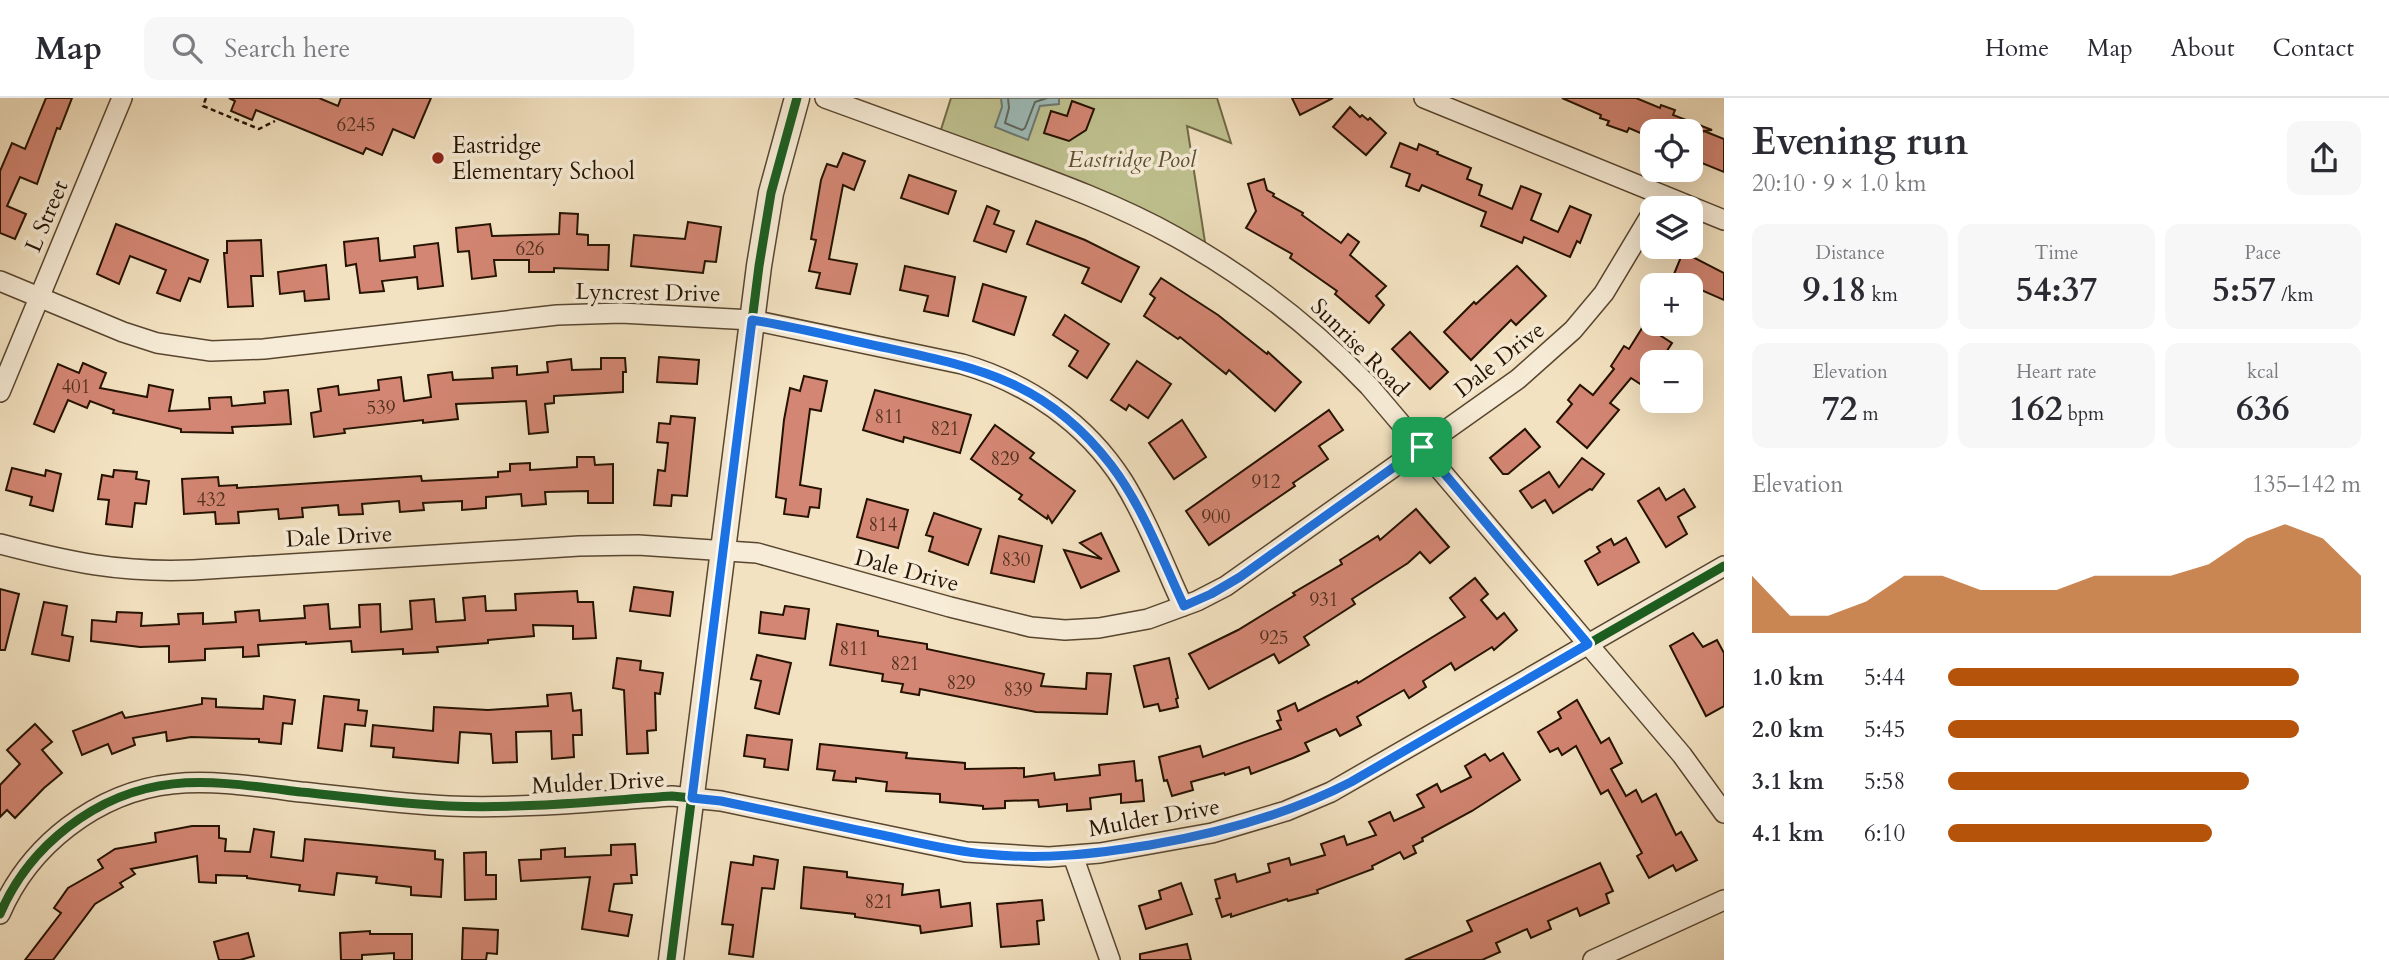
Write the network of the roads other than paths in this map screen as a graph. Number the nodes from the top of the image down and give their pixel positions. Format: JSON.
{"nodes":[{"id":1,"x":122,"y":98,"type":"edge"},
{"id":2,"x":797,"y":98,"type":"edge"},
{"id":3,"x":825,"y":98,"type":"edge"},
{"id":4,"x":1424,"y":98,"type":"edge"},
{"id":5,"x":1647,"y":196,"type":"edge"},
{"id":6,"x":1703,"y":214,"type":"edge"},
{"id":7,"x":1724,"y":220,"type":"edge"},
{"id":8,"x":1640,"y":235,"type":"edge"},
{"id":9,"x":0,"y":281,"type":"edge"},
{"id":10,"x":39,"y":297,"type":"junction"},
{"id":11,"x":752,"y":320,"type":"junction"},
{"id":12,"x":0,"y":392,"type":"edge"},
{"id":13,"x":1422,"y":447,"type":"junction"},
{"id":14,"x":0,"y":544,"type":"edge"},
{"id":15,"x":724,"y":551,"type":"junction"},
{"id":16,"x":1724,"y":566,"type":"edge"},
{"id":17,"x":1184,"y":606,"type":"junction"},
{"id":18,"x":1588,"y":644,"type":"junction"},
{"id":19,"x":692,"y":798,"type":"junction"},
{"id":20,"x":1724,"y":813,"type":"edge"},
{"id":21,"x":1073,"y":856,"type":"junction"},
{"id":22,"x":1724,"y":900,"type":"edge"},
{"id":23,"x":0,"y":914,"type":"edge"},
{"id":24,"x":671,"y":960,"type":"edge"},
{"id":25,"x":1110,"y":960,"type":"edge"},
{"id":26,"x":1593,"y":960,"type":"edge"}],
"edges":[{"from":1,"to":10,"type":"street","name":"L Street"},
{"from":2,"to":11,"type":"street"},
{"from":3,"to":13,"type":"street","name":"Sunrise Road"},
{"from":4,"to":5,"type":"street"},
{"from":6,"to":7,"type":"street"},
{"from":8,"to":13,"type":"street","name":"Dale Drive"},
{"from":9,"to":10,"type":"street","name":"Lyncrest Drive"},
{"from":10,"to":11,"type":"street","name":"Lyncrest Drive"},
{"from":10,"to":12,"type":"street","name":"L Street"},
{"from":11,"to":15,"type":"street"},
{"from":11,"to":17,"type":"street","name":"Lyncrest Drive"},
{"from":13,"to":17,"type":"street","name":"Dale Drive"},
{"from":13,"to":18,"type":"street","name":"Sunrise Road"},
{"from":14,"to":15,"type":"street","name":"Dale Drive"},
{"from":15,"to":17,"type":"street","name":"Dale Drive"},
{"from":15,"to":19,"type":"street"},
{"from":16,"to":18,"type":"street","name":"Mulder Drive"},
{"from":18,"to":20,"type":"street","name":"Sunrise Road"},
{"from":18,"to":21,"type":"street","name":"Mulder Drive"},
{"from":19,"to":21,"type":"street","name":"Mulder Drive"},
{"from":19,"to":23,"type":"street","name":"Mulder Drive"},
{"from":19,"to":24,"type":"street"},
{"from":21,"to":25,"type":"street"},
{"from":22,"to":26,"type":"street"}]}
